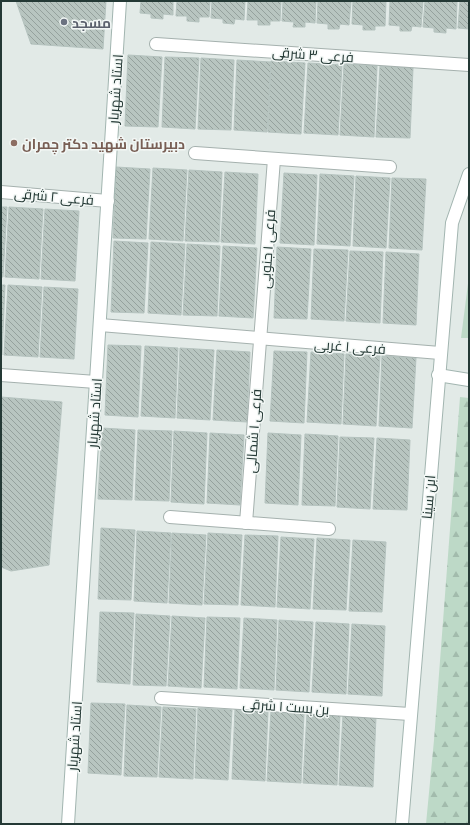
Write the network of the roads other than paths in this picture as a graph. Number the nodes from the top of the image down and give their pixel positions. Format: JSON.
{"nodes":[{"id":1,"x":120,"y":1,"type":"edge"},
{"id":2,"x":156,"y":44,"type":"dead end"},
{"id":3,"x":469,"y":64,"type":"edge"},
{"id":4,"x":195,"y":153,"type":"dead end"},
{"id":5,"x":274,"y":159,"type":"junction"},
{"id":6,"x":390,"y":167,"type":"dead end"},
{"id":7,"x":469,"y":174,"type":"edge"},
{"id":8,"x":1,"y":192,"type":"edge"},
{"id":9,"x":108,"y":200,"type":"junction"},
{"id":10,"x":100,"y":325,"type":"junction"},
{"id":11,"x":260,"y":338,"type":"junction"},
{"id":12,"x":440,"y":353,"type":"junction"},
{"id":13,"x":1,"y":375,"type":"edge"},
{"id":14,"x":438,"y":375,"type":"junction"},
{"id":15,"x":469,"y":380,"type":"edge"},
{"id":16,"x":96,"y":382,"type":"junction"},
{"id":17,"x":170,"y":517,"type":"dead end"},
{"id":18,"x":246,"y":523,"type":"junction"},
{"id":19,"x":329,"y":529,"type":"dead end"},
{"id":20,"x":162,"y":698,"type":"dead end"},
{"id":21,"x":410,"y":714,"type":"junction"},
{"id":22,"x":68,"y":824,"type":"edge"},
{"id":23,"x":402,"y":824,"type":"edge"}],
"edges":[{"from":1,"to":9,"type":"street","name":"استاد شهریار"},
{"from":2,"to":3,"type":"street","name":"فرعی ۳ شرقی"},
{"from":4,"to":5,"type":"street"},
{"from":5,"to":6,"type":"street"},
{"from":5,"to":11,"type":"street","name":"فرعی ۱ جنوبی"},
{"from":7,"to":12,"type":"street","name":"ابن سینا"},
{"from":8,"to":9,"type":"street","name":"فرعی ۲ شرقی"},
{"from":9,"to":10,"type":"street","name":"استاد شهریار"},
{"from":10,"to":11,"type":"street"},
{"from":10,"to":16,"type":"street","name":"استاد شهریار"},
{"from":11,"to":12,"type":"street","name":"فرعی ۱ غربی"},
{"from":11,"to":18,"type":"street","name":"فرعی ۱ شمالی"},
{"from":12,"to":14,"type":"street","name":"ابن سینا"},
{"from":13,"to":16,"type":"street"},
{"from":14,"to":15,"type":"street"},
{"from":14,"to":21,"type":"street","name":"ابن سینا"},
{"from":16,"to":22,"type":"street","name":"استاد شهریار"},
{"from":17,"to":18,"type":"street"},
{"from":18,"to":19,"type":"street"},
{"from":20,"to":21,"type":"street","name":"بن بست ۱ شرقی"},
{"from":21,"to":23,"type":"street","name":"ابن سینا"}]}
